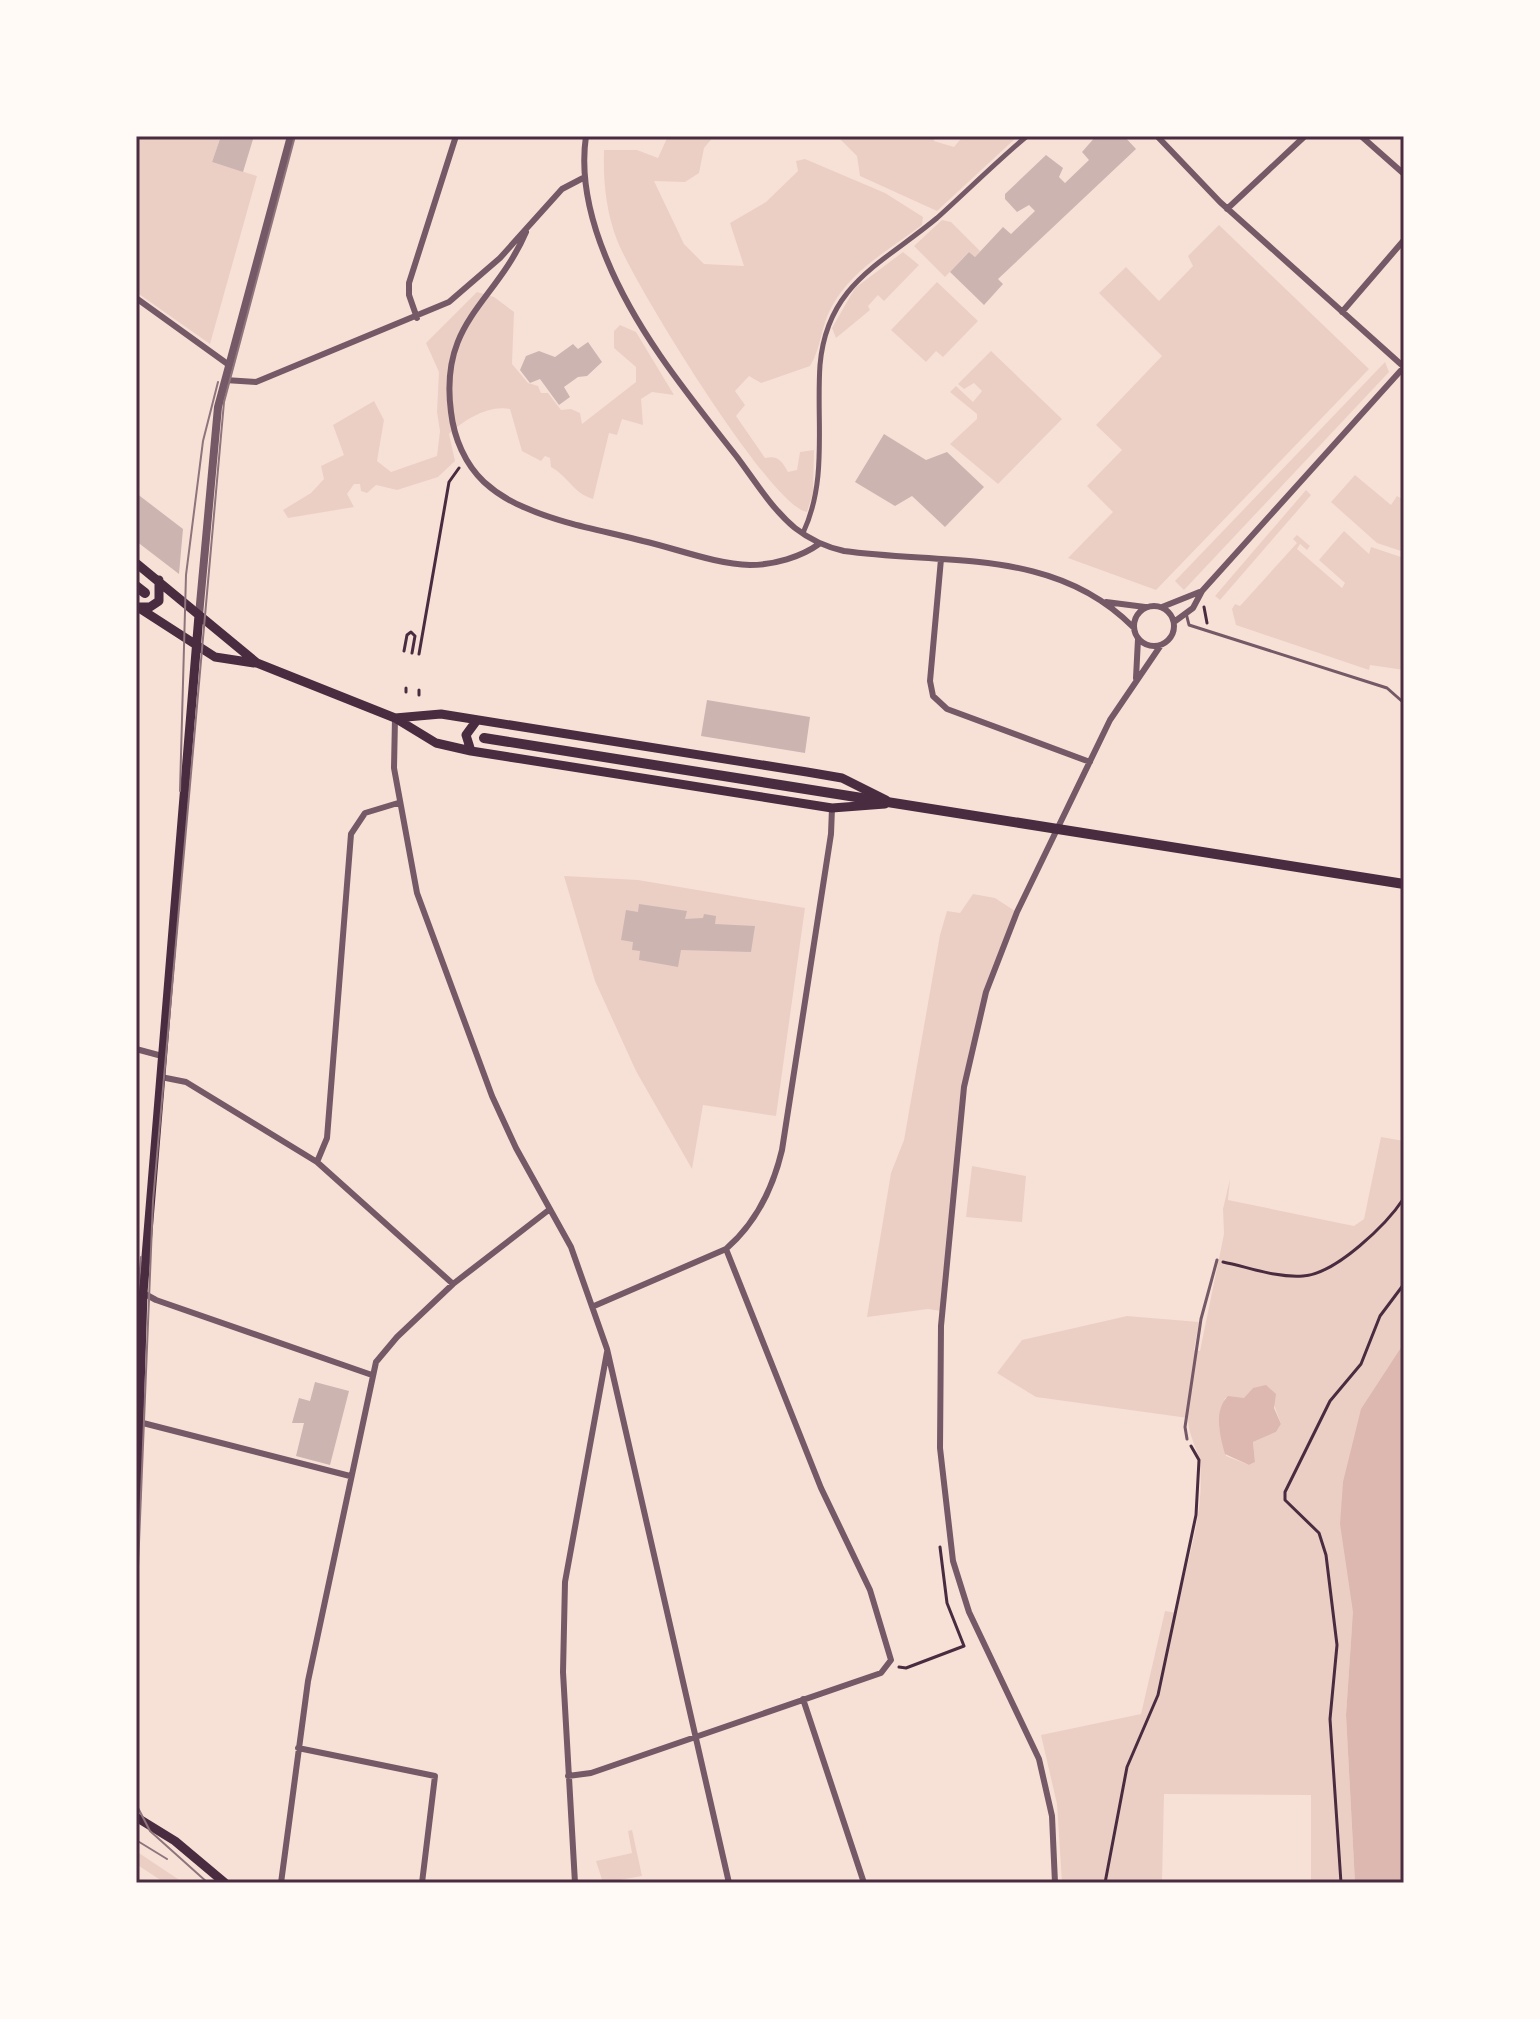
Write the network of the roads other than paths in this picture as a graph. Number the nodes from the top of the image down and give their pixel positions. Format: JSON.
{"nodes":[{"id":1,"x":291,"y":136,"type":"edge"},
{"id":2,"x":456,"y":136,"type":"edge"},
{"id":3,"x":586,"y":136,"type":"edge"},
{"id":4,"x":1027,"y":136,"type":"edge"},
{"id":5,"x":1157,"y":136,"type":"edge"},
{"id":6,"x":1305,"y":136,"type":"edge"},
{"id":7,"x":1361,"y":136,"type":"edge"},
{"id":8,"x":1404,"y":174,"type":"edge"},
{"id":9,"x":585,"y":177,"type":"junction"},
{"id":10,"x":1227,"y":209,"type":"junction"},
{"id":11,"x":526,"y":232,"type":"junction"},
{"id":12,"x":1404,"y":240,"type":"edge"},
{"id":13,"x":136,"y":298,"type":"edge"},
{"id":14,"x":1342,"y":312,"type":"junction"},
{"id":15,"x":417,"y":318,"type":"junction"},
{"id":16,"x":229,"y":365,"type":"junction"},
{"id":17,"x":1404,"y":367,"type":"edge"},
{"id":18,"x":225,"y":380,"type":"junction"},
{"id":19,"x":803,"y":533,"type":"junction"},
{"id":20,"x":819,"y":544,"type":"junction"},
{"id":21,"x":941,"y":559,"type":"junction"},
{"id":22,"x":136,"y":563,"type":"edge"},
{"id":23,"x":159,"y":580,"type":"junction"},
{"id":24,"x":1202,"y":591,"type":"junction"},
{"id":25,"x":1106,"y":602,"type":"junction"},
{"id":26,"x":137,"y":607,"type":"edge"},
{"id":27,"x":1145,"y":607,"type":"junction"},
{"id":28,"x":1162,"y":607,"type":"junction"},
{"id":29,"x":1186,"y":613,"type":"junction"},
{"id":30,"x":199,"y":615,"type":"junction"},
{"id":31,"x":1174,"y":622,"type":"junction"},
{"id":32,"x":1133,"y":627,"type":"junction"},
{"id":33,"x":1138,"y":639,"type":"junction"},
{"id":34,"x":1161,"y":645,"type":"junction"},
{"id":35,"x":197,"y":647,"type":"junction"},
{"id":36,"x":257,"y":663,"type":"junction"},
{"id":37,"x":1136,"y":678,"type":"junction"},
{"id":38,"x":1404,"y":703,"type":"edge"},
{"id":39,"x":395,"y":718,"type":"junction"},
{"id":40,"x":477,"y":720,"type":"junction"},
{"id":41,"x":484,"y":738,"type":"dead end"},
{"id":42,"x":471,"y":751,"type":"junction"},
{"id":43,"x":1090,"y":762,"type":"junction"},
{"id":44,"x":398,"y":803,"type":"junction"},
{"id":45,"x":892,"y":803,"type":"junction"},
{"id":46,"x":832,"y":808,"type":"junction"},
{"id":47,"x":1404,"y":884,"type":"edge"},
{"id":48,"x":136,"y":1049,"type":"edge"},
{"id":49,"x":162,"y":1056,"type":"junction"},
{"id":50,"x":161,"y":1077,"type":"junction"},
{"id":51,"x":317,"y":1162,"type":"junction"},
{"id":52,"x":550,"y":1209,"type":"junction"},
{"id":53,"x":726,"y":1249,"type":"junction"},
{"id":54,"x":1217,"y":1260,"type":"road end"},
{"id":55,"x":453,"y":1284,"type":"junction"},
{"id":56,"x":138,"y":1292,"type":"edge"},
{"id":57,"x":594,"y":1306,"type":"junction"},
{"id":58,"x":607,"y":1349,"type":"junction"},
{"id":59,"x":372,"y":1375,"type":"junction"},
{"id":60,"x":139,"y":1422,"type":"junction"},
{"id":61,"x":1187,"y":1439,"type":"road end"},
{"id":62,"x":350,"y":1476,"type":"junction"},
{"id":63,"x":136,"y":1518,"type":"edge"},
{"id":64,"x":803,"y":1699,"type":"junction"},
{"id":65,"x":696,"y":1737,"type":"junction"},
{"id":66,"x":298,"y":1748,"type":"junction"},
{"id":67,"x":568,"y":1776,"type":"junction"},
{"id":68,"x":136,"y":1816,"type":"edge"},
{"id":69,"x":225,"y":1883,"type":"edge"},
{"id":70,"x":281,"y":1883,"type":"edge"},
{"id":71,"x":422,"y":1883,"type":"edge"},
{"id":72,"x":575,"y":1883,"type":"edge"},
{"id":73,"x":729,"y":1883,"type":"edge"},
{"id":74,"x":864,"y":1883,"type":"edge"},
{"id":75,"x":1055,"y":1883,"type":"edge"}],
"edges":[{"from":1,"to":16,"type":"street"},
{"from":2,"to":15,"type":"street"},
{"from":3,"to":9,"type":"street"},
{"from":4,"to":19,"type":"street"},
{"from":5,"to":10,"type":"street"},
{"from":6,"to":10,"type":"street"},
{"from":7,"to":8,"type":"street"},
{"from":9,"to":11,"type":"street"},
{"from":9,"to":19,"type":"street"},
{"from":10,"to":14,"type":"street"},
{"from":11,"to":15,"type":"street"},
{"from":11,"to":20,"type":"street"},
{"from":12,"to":14,"type":"street"},
{"from":13,"to":16,"type":"street"},
{"from":14,"to":17,"type":"street"},
{"from":15,"to":18,"type":"street"},
{"from":16,"to":18,"type":"street"},
{"from":17,"to":24,"type":"street"},
{"from":18,"to":30,"type":"street"},
{"from":19,"to":20,"type":"street"},
{"from":20,"to":21,"type":"street"},
{"from":21,"to":25,"type":"street"},
{"from":21,"to":43,"type":"street"},
{"from":22,"to":23,"type":"main road"},
{"from":23,"to":26,"type":"main road"},
{"from":23,"to":30,"type":"main road"},
{"from":24,"to":28,"type":"street"},
{"from":24,"to":29,"type":"street"},
{"from":25,"to":27,"type":"street"},
{"from":25,"to":32,"type":"street"},
{"from":26,"to":35,"type":"main road"},
{"from":27,"to":28,"type":"street"},
{"from":27,"to":32,"type":"street"},
{"from":28,"to":31,"type":"street"},
{"from":29,"to":31,"type":"street"},
{"from":29,"to":38,"type":"lane"},
{"from":30,"to":35,"type":"main road"},
{"from":30,"to":36,"type":"main road"},
{"from":31,"to":34,"type":"street"},
{"from":32,"to":33,"type":"street"},
{"from":33,"to":34,"type":"street"},
{"from":33,"to":37,"type":"street"},
{"from":34,"to":37,"type":"street"},
{"from":35,"to":36,"type":"main road"},
{"from":35,"to":49,"type":"main road"},
{"from":36,"to":39,"type":"main road"},
{"from":37,"to":43,"type":"street"},
{"from":39,"to":40,"type":"main road"},
{"from":39,"to":42,"type":"main road"},
{"from":39,"to":44,"type":"street"},
{"from":40,"to":42,"type":"main road"},
{"from":40,"to":45,"type":"main road"},
{"from":41,"to":45,"type":"main road"},
{"from":42,"to":46,"type":"main road"},
{"from":43,"to":75,"type":"street"},
{"from":44,"to":51,"type":"street"},
{"from":44,"to":52,"type":"street"},
{"from":45,"to":46,"type":"main road"},
{"from":45,"to":47,"type":"main road"},
{"from":46,"to":53,"type":"street"},
{"from":48,"to":49,"type":"street"},
{"from":49,"to":50,"type":"main road"},
{"from":50,"to":51,"type":"street"},
{"from":50,"to":56,"type":"main road"},
{"from":51,"to":55,"type":"street"},
{"from":52,"to":55,"type":"street"},
{"from":52,"to":57,"type":"street"},
{"from":53,"to":57,"type":"street"},
{"from":53,"to":64,"type":"street"},
{"from":54,"to":61,"type":"lane"},
{"from":55,"to":59,"type":"street"},
{"from":56,"to":59,"type":"street"},
{"from":56,"to":60,"type":"main road"},
{"from":57,"to":58,"type":"street"},
{"from":58,"to":65,"type":"street"},
{"from":58,"to":67,"type":"street"},
{"from":59,"to":62,"type":"street"},
{"from":60,"to":62,"type":"street"},
{"from":60,"to":63,"type":"main road"},
{"from":62,"to":66,"type":"street"},
{"from":64,"to":65,"type":"street"},
{"from":64,"to":74,"type":"street"},
{"from":65,"to":67,"type":"street"},
{"from":65,"to":73,"type":"street"},
{"from":66,"to":70,"type":"street"},
{"from":66,"to":71,"type":"street"},
{"from":67,"to":72,"type":"street"},
{"from":68,"to":69,"type":"main road"}]}
